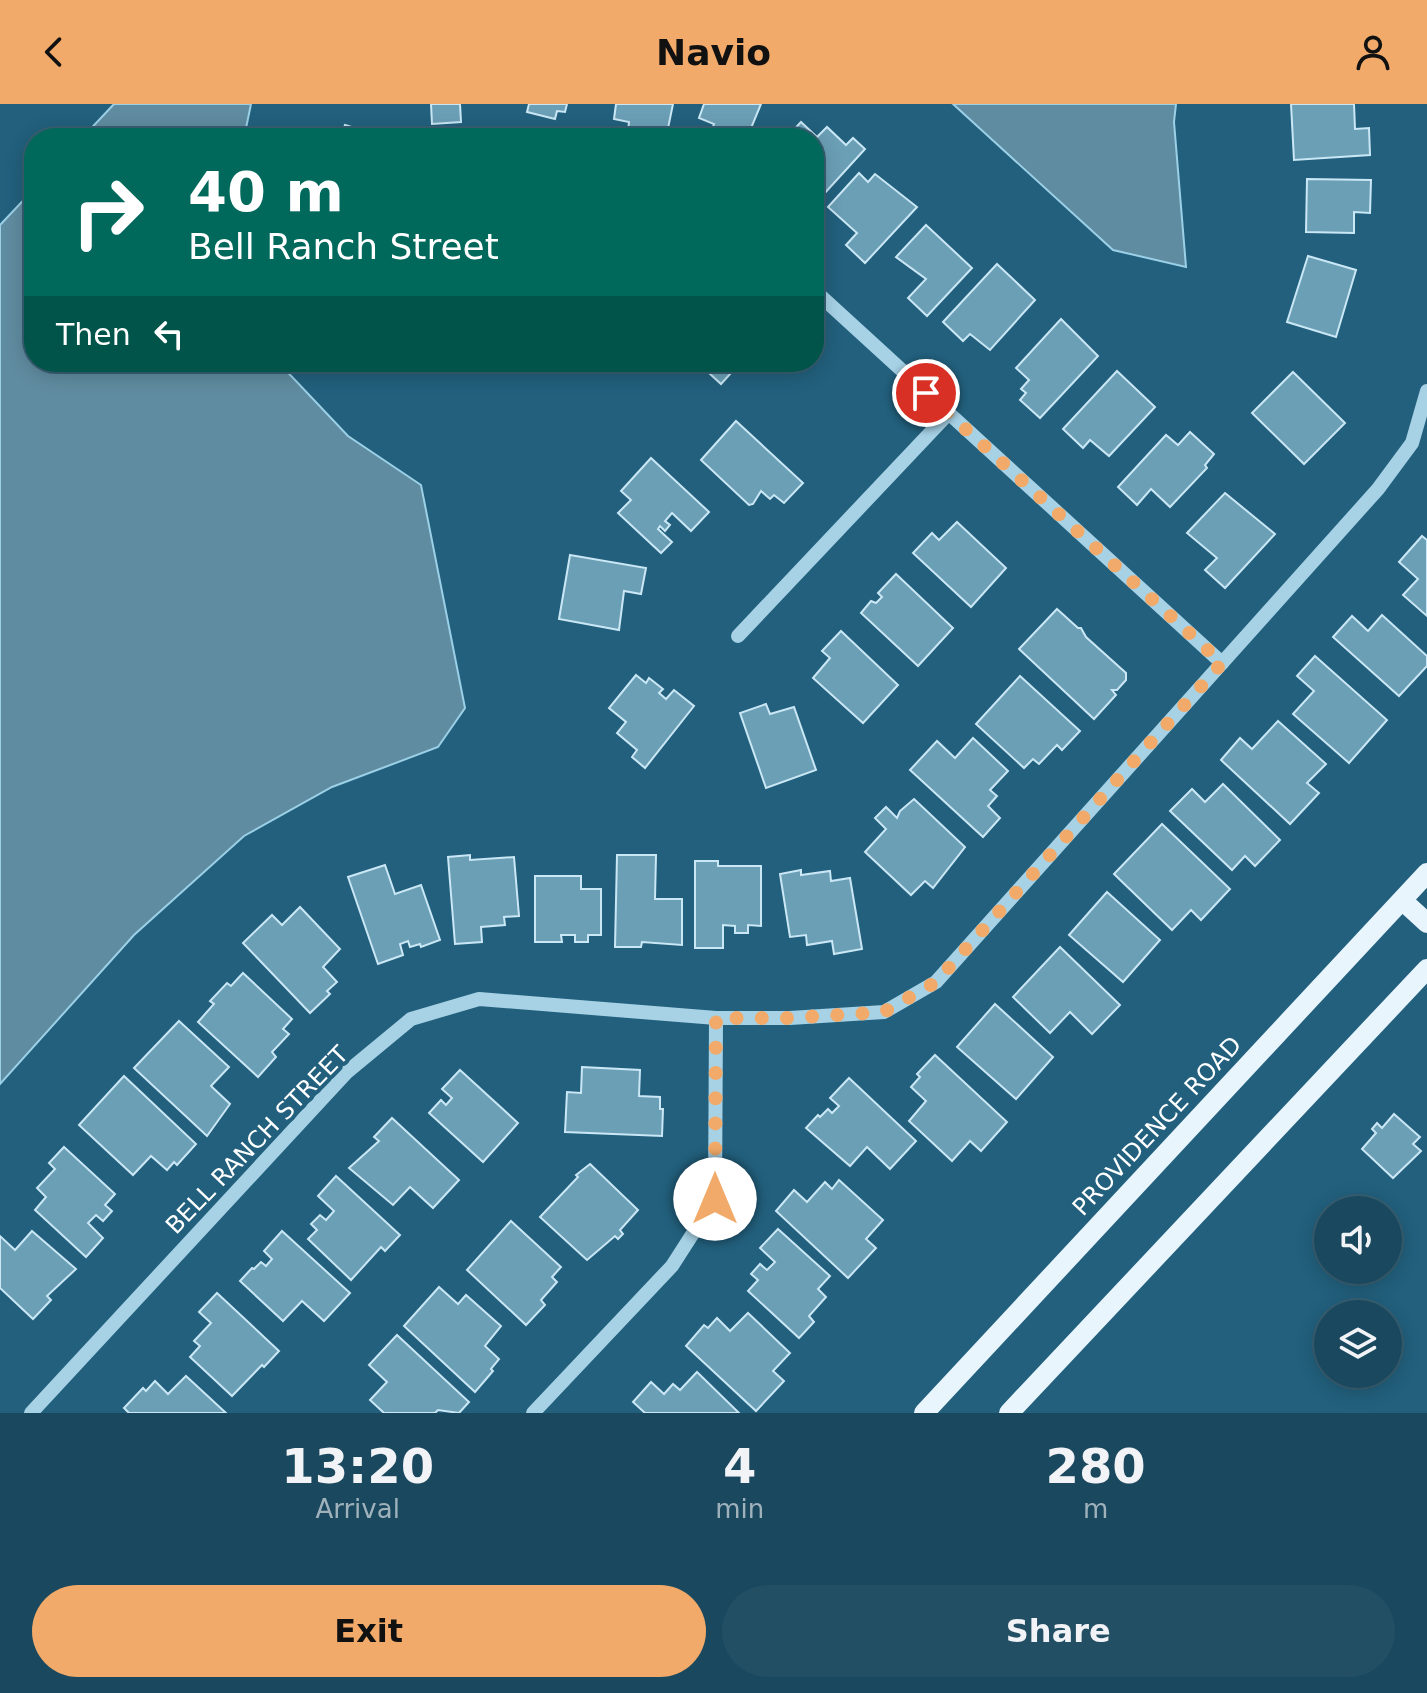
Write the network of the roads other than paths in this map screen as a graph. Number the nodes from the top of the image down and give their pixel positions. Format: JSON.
{"nodes":[{"id":1,"x":824,"y":299,"type":"edge"},
{"id":2,"x":1427,"y":391,"type":"edge"},
{"id":3,"x":948,"y":414,"type":"junction"},
{"id":4,"x":738,"y":636,"type":"dead end"},
{"id":5,"x":1222,"y":663,"type":"junction"},
{"id":6,"x":1427,"y":873,"type":"edge"},
{"id":7,"x":1403,"y":901,"type":"junction"},
{"id":8,"x":1427,"y":923,"type":"edge"},
{"id":9,"x":1427,"y":969,"type":"edge"},
{"id":10,"x":716,"y":1018,"type":"junction"},
{"id":11,"x":31,"y":1413,"type":"edge"},
{"id":12,"x":533,"y":1413,"type":"edge"},
{"id":13,"x":924,"y":1413,"type":"edge"},
{"id":14,"x":1009,"y":1413,"type":"edge"}],
"edges":[{"from":1,"to":3,"type":"street"},
{"from":2,"to":5,"type":"street","name":"BELL RANCH STREET"},
{"from":3,"to":4,"type":"street"},
{"from":3,"to":5,"type":"street"},
{"from":5,"to":10,"type":"street","name":"BELL RANCH STREET"},
{"from":6,"to":7,"type":"main road","name":"PROVIDENCE ROAD"},
{"from":7,"to":8,"type":"main road"},
{"from":7,"to":13,"type":"main road","name":"PROVIDENCE ROAD"},
{"from":9,"to":14,"type":"main road"},
{"from":10,"to":11,"type":"street","name":"BELL RANCH STREET"},
{"from":10,"to":12,"type":"street"}]}
